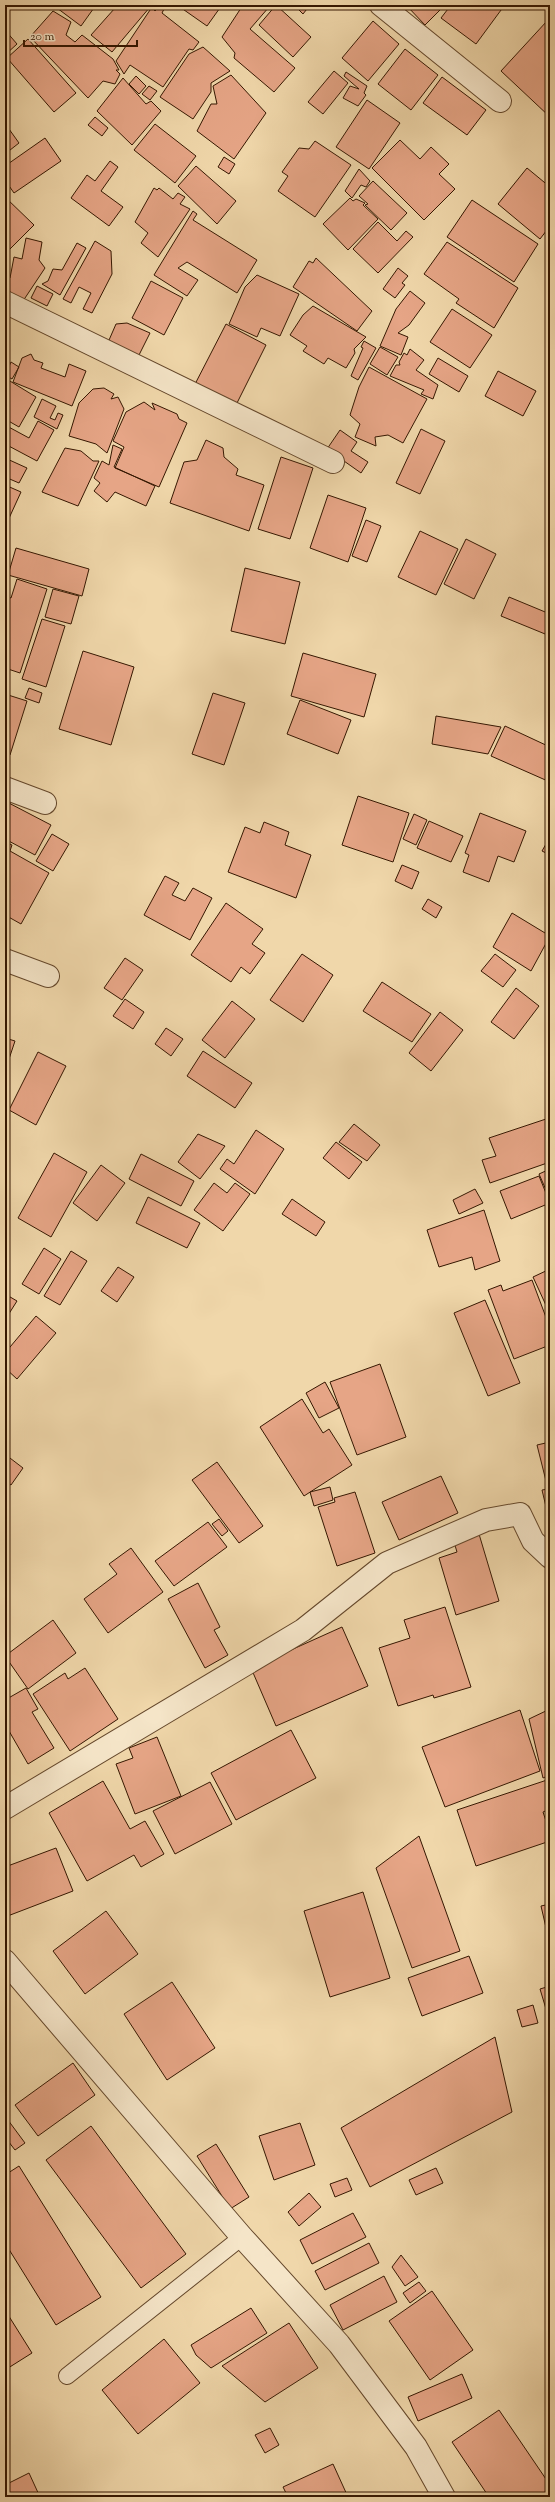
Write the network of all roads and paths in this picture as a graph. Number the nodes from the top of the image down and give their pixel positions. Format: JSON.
{"nodes":[{"id":1,"x":381,"y":5,"type":"edge"},
{"id":2,"x":500,"y":101,"type":"dead end"},
{"id":3,"x":5,"y":302,"type":"edge"},
{"id":4,"x":333,"y":462,"type":"dead end"},
{"id":5,"x":5,"y":788,"type":"edge"},
{"id":6,"x":45,"y":803,"type":"dead end"},
{"id":7,"x":5,"y":960,"type":"edge"},
{"id":8,"x":48,"y":976,"type":"dead end"},
{"id":9,"x":550,"y":1556,"type":"edge"},
{"id":10,"x":5,"y":1808,"type":"edge"},
{"id":11,"x":5,"y":1961,"type":"edge"},
{"id":12,"x":242,"y":2237,"type":"junction"},
{"id":13,"x":67,"y":2376,"type":"dead end"},
{"id":14,"x":444,"y":2497,"type":"edge"}],
"edges":[{"from":1,"to":2,"type":"street"},
{"from":3,"to":4,"type":"street"},
{"from":5,"to":6,"type":"street"},
{"from":7,"to":8,"type":"street"},
{"from":9,"to":10,"type":"street"},
{"from":11,"to":12,"type":"street"},
{"from":12,"to":13,"type":"lane"},
{"from":12,"to":14,"type":"street"}]}
